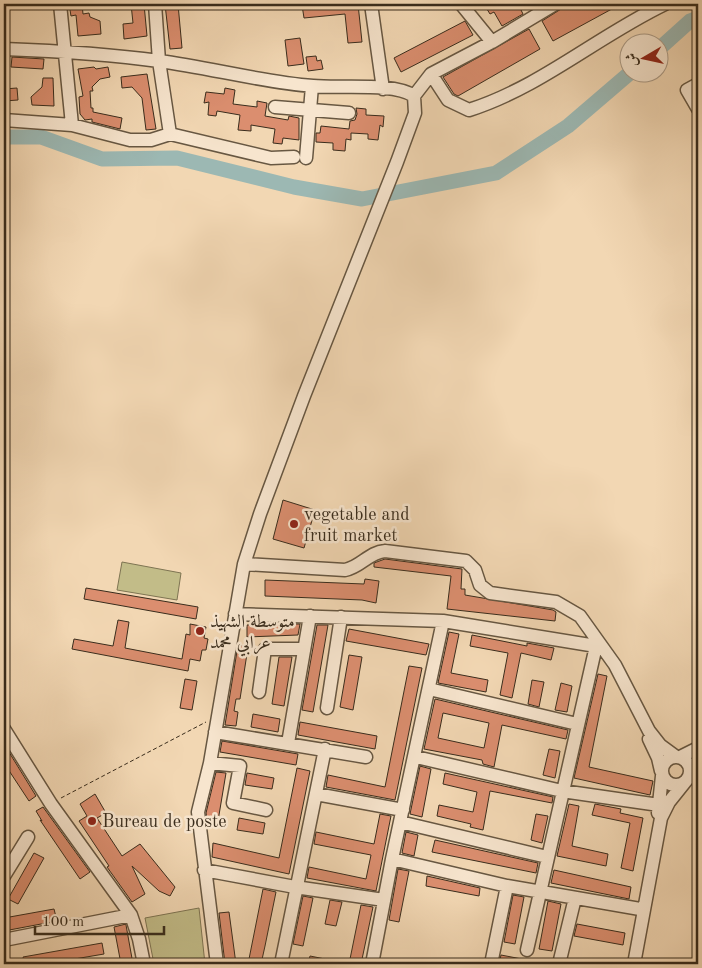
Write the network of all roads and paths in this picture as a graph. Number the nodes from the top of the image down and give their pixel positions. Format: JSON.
{"nodes":[{"id":1,"x":60,"y":4,"type":"edge"},
{"id":2,"x":155,"y":4,"type":"edge"},
{"id":3,"x":371,"y":4,"type":"edge"},
{"id":4,"x":555,"y":4,"type":"edge"},
{"id":5,"x":665,"y":4,"type":"edge"},
{"id":6,"x":468,"y":6,"type":"edge"},
{"id":7,"x":492,"y":42,"type":"junction"},
{"id":8,"x":4,"y":49,"type":"edge"},
{"id":9,"x":65,"y":51,"type":"junction"},
{"id":10,"x":159,"y":61,"type":"junction"},
{"id":11,"x":431,"y":74,"type":"junction"},
{"id":12,"x":698,"y":84,"type":"edge"},
{"id":13,"x":312,"y":86,"type":"junction"},
{"id":14,"x":383,"y":89,"type":"junction"},
{"id":15,"x":414,"y":96,"type":"junction"},
{"id":16,"x":276,"y":106,"type":"dead end"},
{"id":17,"x":698,"y":109,"type":"edge"},
{"id":18,"x":311,"y":111,"type":"junction"},
{"id":19,"x":349,"y":113,"type":"dead end"},
{"id":20,"x":4,"y":120,"type":"edge"},
{"id":21,"x":72,"y":125,"type":"junction"},
{"id":22,"x":170,"y":134,"type":"junction"},
{"id":23,"x":244,"y":564,"type":"junction"},
{"id":24,"x":235,"y":614,"type":"junction"},
{"id":25,"x":310,"y":616,"type":"junction"},
{"id":26,"x":342,"y":618,"type":"junction"},
{"id":27,"x":443,"y":622,"type":"junction"},
{"id":28,"x":304,"y":649,"type":"junction"},
{"id":29,"x":608,"y":657,"type":"junction"},
{"id":30,"x":430,"y":689,"type":"junction"},
{"id":31,"x":259,"y":692,"type":"dead end"},
{"id":32,"x":327,"y":708,"type":"dead end"},
{"id":33,"x":217,"y":716,"type":"junction"},
{"id":34,"x":577,"y":724,"type":"junction"},
{"id":35,"x":4,"y":729,"type":"edge"},
{"id":36,"x":215,"y":732,"type":"junction"},
{"id":37,"x":288,"y":743,"type":"junction"},
{"id":38,"x":698,"y":748,"type":"edge"},
{"id":39,"x":325,"y":749,"type":"junction"},
{"id":40,"x":366,"y":757,"type":"dead end"},
{"id":41,"x":416,"y":757,"type":"junction"},
{"id":42,"x":678,"y":757,"type":"junction"},
{"id":43,"x":698,"y":757,"type":"edge"},
{"id":44,"x":210,"y":763,"type":"junction"},
{"id":45,"x":662,"y":774,"type":"junction"},
{"id":46,"x":688,"y":776,"type":"junction"},
{"id":47,"x":562,"y":791,"type":"junction"},
{"id":48,"x":316,"y":794,"type":"junction"},
{"id":49,"x":51,"y":804,"type":"junction"},
{"id":50,"x":660,"y":805,"type":"junction"},
{"id":51,"x":266,"y":810,"type":"dead end"},
{"id":52,"x":402,"y":816,"type":"junction"},
{"id":53,"x":28,"y":837,"type":"dead end"},
{"id":54,"x":547,"y":857,"type":"junction"},
{"id":55,"x":392,"y":859,"type":"junction"},
{"id":56,"x":204,"y":870,"type":"junction"},
{"id":57,"x":4,"y":876,"type":"edge"},
{"id":58,"x":507,"y":886,"type":"junction"},
{"id":59,"x":296,"y":887,"type":"junction"},
{"id":60,"x":540,"y":891,"type":"junction"},
{"id":61,"x":574,"y":898,"type":"junction"},
{"id":62,"x":384,"y":900,"type":"junction"},
{"id":63,"x":640,"y":909,"type":"junction"},
{"id":64,"x":131,"y":915,"type":"junction"},
{"id":65,"x":4,"y":940,"type":"edge"},
{"id":66,"x":527,"y":950,"type":"dead end"},
{"id":67,"x":144,"y":964,"type":"edge"},
{"id":68,"x":217,"y":964,"type":"edge"},
{"id":69,"x":281,"y":964,"type":"edge"},
{"id":70,"x":372,"y":964,"type":"edge"},
{"id":71,"x":491,"y":964,"type":"edge"},
{"id":72,"x":559,"y":964,"type":"edge"},
{"id":73,"x":630,"y":964,"type":"edge"},
{"id":74,"x":634,"y":964,"type":"edge"}],
"edges":[{"from":1,"to":9,"type":"street"},
{"from":2,"to":10,"type":"street"},
{"from":3,"to":14,"type":"street"},
{"from":4,"to":7,"type":"street"},
{"from":5,"to":11,"type":"street"},
{"from":6,"to":7,"type":"street"},
{"from":7,"to":11,"type":"street"},
{"from":8,"to":9,"type":"street"},
{"from":9,"to":10,"type":"street"},
{"from":9,"to":21,"type":"street"},
{"from":10,"to":13,"type":"street"},
{"from":10,"to":22,"type":"street"},
{"from":11,"to":15,"type":"street"},
{"from":12,"to":17,"type":"street"},
{"from":13,"to":14,"type":"street"},
{"from":13,"to":18,"type":"street"},
{"from":14,"to":15,"type":"street"},
{"from":15,"to":23,"type":"street"},
{"from":16,"to":18,"type":"street"},
{"from":18,"to":19,"type":"street"},
{"from":18,"to":22,"type":"street"},
{"from":20,"to":21,"type":"street"},
{"from":21,"to":22,"type":"street"},
{"from":23,"to":24,"type":"street"},
{"from":23,"to":29,"type":"street"},
{"from":24,"to":25,"type":"street"},
{"from":24,"to":33,"type":"street"},
{"from":25,"to":26,"type":"street"},
{"from":25,"to":28,"type":"street"},
{"from":26,"to":27,"type":"street"},
{"from":26,"to":32,"type":"street"},
{"from":27,"to":30,"type":"street"},
{"from":27,"to":34,"type":"street"},
{"from":28,"to":31,"type":"street"},
{"from":28,"to":37,"type":"street"},
{"from":29,"to":42,"type":"street"},
{"from":29,"to":45,"type":"street"},
{"from":30,"to":34,"type":"street"},
{"from":30,"to":41,"type":"street"},
{"from":33,"to":36,"type":"street"},
{"from":33,"to":49,"type":"path"},
{"from":34,"to":47,"type":"street"},
{"from":35,"to":49,"type":"street"},
{"from":36,"to":37,"type":"street"},
{"from":36,"to":44,"type":"street"},
{"from":37,"to":39,"type":"street"},
{"from":38,"to":42,"type":"street"},
{"from":39,"to":40,"type":"street"},
{"from":39,"to":48,"type":"street"},
{"from":41,"to":47,"type":"street"},
{"from":41,"to":52,"type":"street"},
{"from":42,"to":45,"type":"street"},
{"from":42,"to":46,"type":"street"},
{"from":43,"to":46,"type":"street"},
{"from":44,"to":51,"type":"street"},
{"from":44,"to":56,"type":"street"},
{"from":45,"to":46,"type":"street"},
{"from":45,"to":50,"type":"street"},
{"from":46,"to":74,"type":"street"},
{"from":47,"to":50,"type":"street"},
{"from":47,"to":54,"type":"street"},
{"from":48,"to":52,"type":"street"},
{"from":48,"to":59,"type":"street"},
{"from":49,"to":64,"type":"street"},
{"from":50,"to":63,"type":"street"},
{"from":52,"to":54,"type":"street"},
{"from":52,"to":55,"type":"street"},
{"from":53,"to":57,"type":"street"},
{"from":54,"to":60,"type":"street"},
{"from":55,"to":58,"type":"street"},
{"from":55,"to":62,"type":"street"},
{"from":56,"to":59,"type":"street"},
{"from":56,"to":68,"type":"street"},
{"from":58,"to":60,"type":"street"},
{"from":58,"to":71,"type":"street"},
{"from":59,"to":62,"type":"street"},
{"from":59,"to":69,"type":"street"},
{"from":60,"to":61,"type":"street"},
{"from":60,"to":66,"type":"street"},
{"from":61,"to":63,"type":"street"},
{"from":61,"to":72,"type":"street"},
{"from":62,"to":70,"type":"street"},
{"from":63,"to":73,"type":"street"},
{"from":64,"to":65,"type":"street"},
{"from":64,"to":67,"type":"street"}]}
